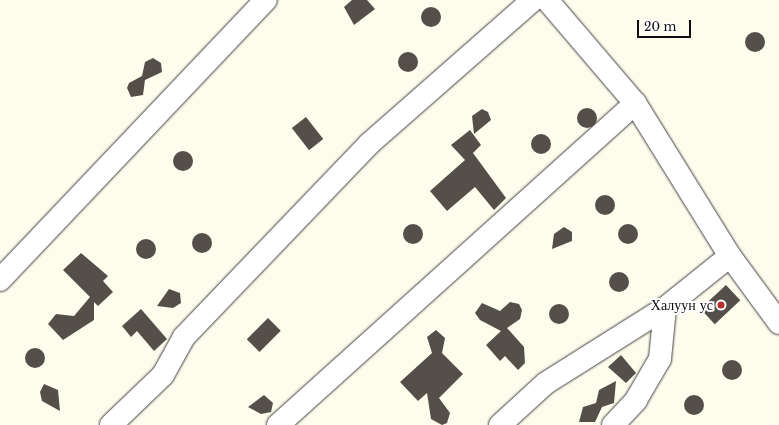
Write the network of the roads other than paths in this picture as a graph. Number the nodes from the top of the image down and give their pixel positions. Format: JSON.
{"nodes":[{"id":1,"x":266,"y":0,"type":"edge"},
{"id":2,"x":533,"y":0,"type":"edge"},
{"id":3,"x":547,"y":0,"type":"edge"},
{"id":4,"x":635,"y":103,"type":"junction"},
{"id":5,"x":730,"y":256,"type":"junction"},
{"id":6,"x":0,"y":280,"type":"edge"},
{"id":7,"x":665,"y":308,"type":"junction"},
{"id":8,"x":779,"y":323,"type":"edge"},
{"id":9,"x":111,"y":425,"type":"edge"},
{"id":10,"x":278,"y":425,"type":"edge"},
{"id":11,"x":500,"y":425,"type":"edge"},
{"id":12,"x":613,"y":425,"type":"edge"}],
"edges":[{"from":1,"to":6,"type":"street"},
{"from":2,"to":9,"type":"street"},
{"from":3,"to":4,"type":"street"},
{"from":4,"to":5,"type":"street"},
{"from":4,"to":10,"type":"street"},
{"from":5,"to":7,"type":"street"},
{"from":5,"to":8,"type":"street"},
{"from":7,"to":11,"type":"street"},
{"from":7,"to":12,"type":"street"}]}
